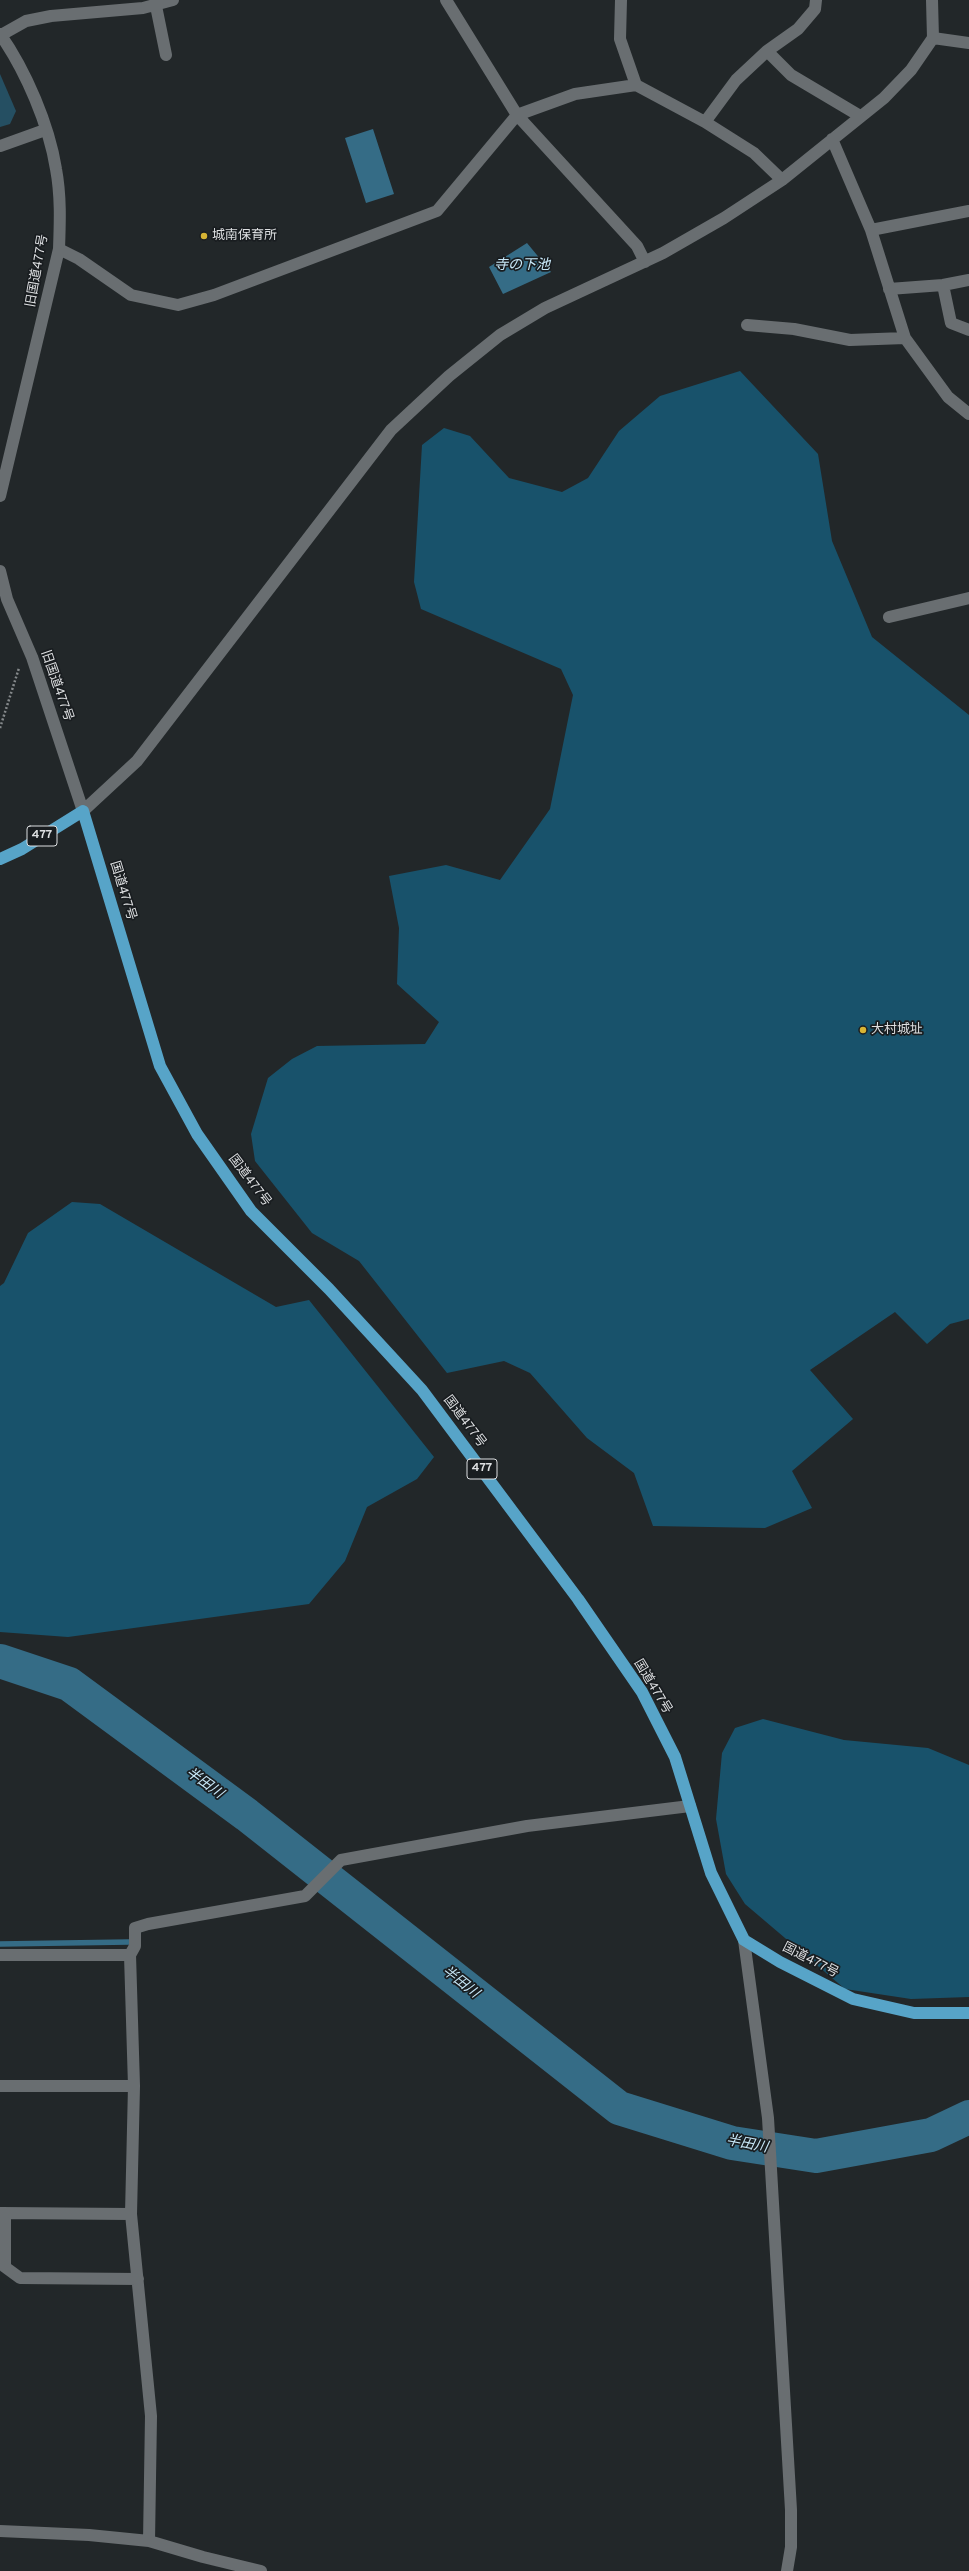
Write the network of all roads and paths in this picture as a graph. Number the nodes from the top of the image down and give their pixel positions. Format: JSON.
{"nodes":[{"id":1,"x":173,"y":0,"type":"edge"},
{"id":2,"x":446,"y":0,"type":"edge"},
{"id":3,"x":621,"y":0,"type":"edge"},
{"id":4,"x":816,"y":0,"type":"edge"},
{"id":5,"x":932,"y":0,"type":"edge"},
{"id":6,"x":157,"y":3,"type":"edge"},
{"id":7,"x":0,"y":35,"type":"edge"},
{"id":8,"x":933,"y":38,"type":"junction"},
{"id":9,"x":969,"y":43,"type":"edge"},
{"id":10,"x":767,"y":51,"type":"junction"},
{"id":11,"x":166,"y":56,"type":"dead end"},
{"id":12,"x":636,"y":85,"type":"junction"},
{"id":13,"x":517,"y":115,"type":"junction"},
{"id":14,"x":860,"y":116,"type":"junction"},
{"id":15,"x":705,"y":122,"type":"junction"},
{"id":16,"x":45,"y":130,"type":"junction"},
{"id":17,"x":832,"y":139,"type":"junction"},
{"id":18,"x":0,"y":146,"type":"edge"},
{"id":19,"x":782,"y":180,"type":"junction"},
{"id":20,"x":969,"y":211,"type":"edge"},
{"id":21,"x":872,"y":230,"type":"junction"},
{"id":22,"x":59,"y":249,"type":"junction"},
{"id":23,"x":645,"y":262,"type":"junction"},
{"id":24,"x":969,"y":280,"type":"edge"},
{"id":25,"x":943,"y":285,"type":"junction"},
{"id":26,"x":889,"y":289,"type":"junction"},
{"id":27,"x":746,"y":325,"type":"dead end"},
{"id":28,"x":969,"y":330,"type":"edge"},
{"id":29,"x":905,"y":338,"type":"junction"},
{"id":30,"x":969,"y":414,"type":"edge"},
{"id":31,"x":0,"y":496,"type":"edge"},
{"id":32,"x":0,"y":572,"type":"edge"},
{"id":33,"x":969,"y":598,"type":"edge"},
{"id":34,"x":889,"y":617,"type":"dead end"},
{"id":35,"x":32,"y":657,"type":"junction"},
{"id":36,"x":0,"y":728,"type":"edge"},
{"id":37,"x":83,"y":811,"type":"junction"},
{"id":38,"x":0,"y":859,"type":"edge"},
{"id":39,"x":690,"y":1806,"type":"junction"},
{"id":40,"x":744,"y":1940,"type":"junction"},
{"id":41,"x":0,"y":1955,"type":"edge"},
{"id":42,"x":130,"y":1955,"type":"junction"},
{"id":43,"x":969,"y":2013,"type":"edge"},
{"id":44,"x":0,"y":2086,"type":"edge"},
{"id":45,"x":134,"y":2086,"type":"junction"},
{"id":46,"x":3,"y":2214,"type":"edge"},
{"id":47,"x":132,"y":2214,"type":"junction"},
{"id":48,"x":138,"y":2279,"type":"junction"},
{"id":49,"x":0,"y":2531,"type":"edge"},
{"id":50,"x":149,"y":2541,"type":"junction"},
{"id":51,"x":261,"y":2571,"type":"edge"},
{"id":52,"x":787,"y":2571,"type":"edge"}],
"edges":[{"from":1,"to":6,"type":"street"},
{"from":2,"to":13,"type":"street"},
{"from":3,"to":12,"type":"street"},
{"from":4,"to":10,"type":"street"},
{"from":5,"to":8,"type":"street"},
{"from":6,"to":7,"type":"street"},
{"from":6,"to":11,"type":"street"},
{"from":7,"to":16,"type":"street","name":"旧国道477号"},
{"from":8,"to":9,"type":"street"},
{"from":8,"to":14,"type":"street"},
{"from":10,"to":14,"type":"street"},
{"from":10,"to":15,"type":"street"},
{"from":12,"to":13,"type":"street"},
{"from":12,"to":15,"type":"street"},
{"from":13,"to":22,"type":"street"},
{"from":13,"to":23,"type":"street"},
{"from":14,"to":17,"type":"street"},
{"from":15,"to":19,"type":"street"},
{"from":16,"to":18,"type":"street"},
{"from":16,"to":22,"type":"street","name":"旧国道477号"},
{"from":17,"to":19,"type":"street"},
{"from":17,"to":21,"type":"street"},
{"from":19,"to":23,"type":"street"},
{"from":20,"to":21,"type":"street"},
{"from":21,"to":26,"type":"street"},
{"from":22,"to":31,"type":"street","name":"旧国道477号"},
{"from":23,"to":37,"type":"street"},
{"from":24,"to":25,"type":"street"},
{"from":25,"to":26,"type":"street"},
{"from":25,"to":28,"type":"street"},
{"from":26,"to":29,"type":"street"},
{"from":27,"to":29,"type":"street"},
{"from":29,"to":30,"type":"street"},
{"from":32,"to":35,"type":"street","name":"旧国道477号"},
{"from":33,"to":34,"type":"street"},
{"from":35,"to":36,"type":"path"},
{"from":35,"to":37,"type":"street","name":"旧国道477号"},
{"from":37,"to":38,"type":"highway","number":"477"},
{"from":37,"to":39,"type":"highway","name":"国道477号","number":"477"},
{"from":39,"to":40,"type":"highway","name":"国道477号","number":"477"},
{"from":39,"to":42,"type":"street"},
{"from":40,"to":43,"type":"highway","name":"国道477号"},
{"from":40,"to":52,"type":"street"},
{"from":41,"to":42,"type":"street"},
{"from":42,"to":45,"type":"street"},
{"from":44,"to":45,"type":"street"},
{"from":45,"to":47,"type":"street"},
{"from":46,"to":47,"type":"street"},
{"from":46,"to":48,"type":"street"},
{"from":47,"to":48,"type":"street"},
{"from":48,"to":50,"type":"street"},
{"from":49,"to":50,"type":"street"},
{"from":50,"to":51,"type":"street"}]}
